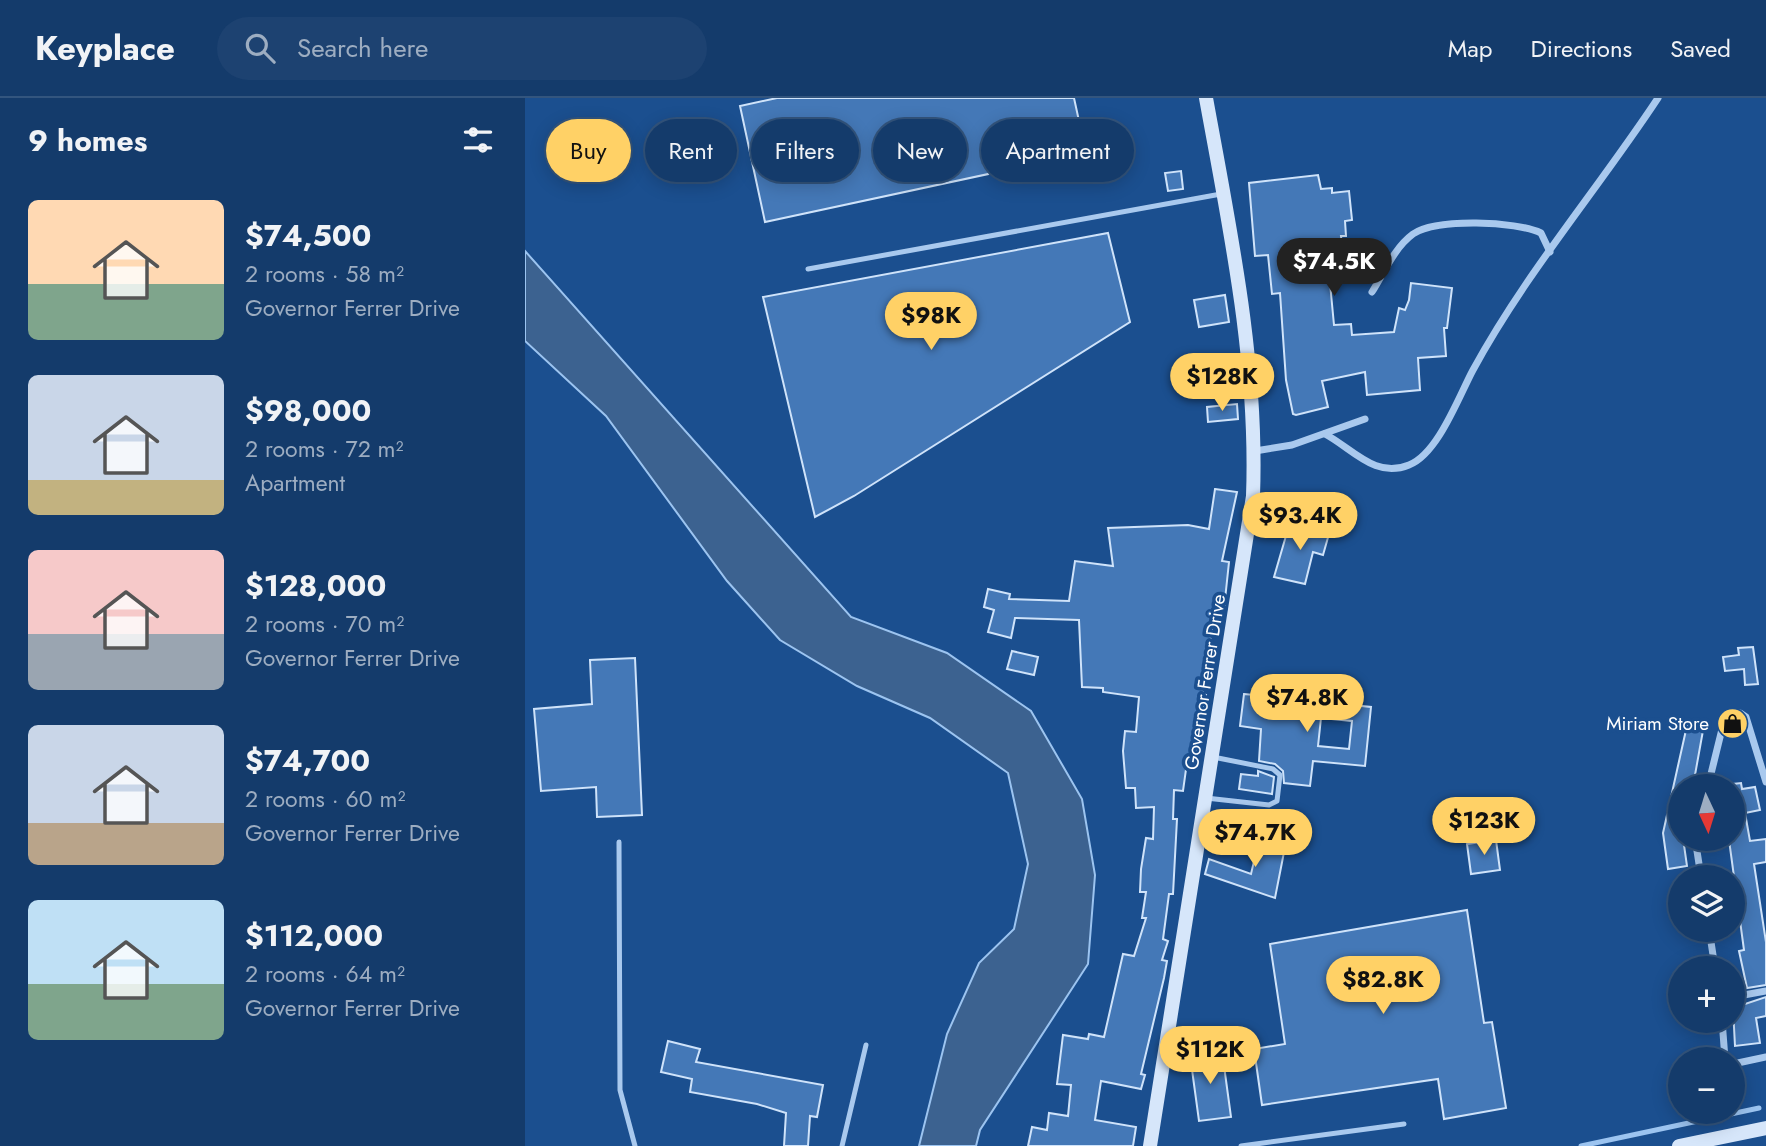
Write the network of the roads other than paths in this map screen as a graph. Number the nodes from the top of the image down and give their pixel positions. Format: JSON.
{"nodes":[{"id":1,"x":1206,"y":98,"type":"edge"},
{"id":2,"x":1658,"y":98,"type":"edge"},
{"id":3,"x":1224,"y":193,"type":"junction"},
{"id":4,"x":1550,"y":252,"type":"junction"},
{"id":5,"x":808,"y":269,"type":"dead end"},
{"id":6,"x":1372,"y":292,"type":"dead end"},
{"id":7,"x":1365,"y":419,"type":"dead end"},
{"id":8,"x":1325,"y":434,"type":"junction"},
{"id":9,"x":1255,"y":451,"type":"junction"},
{"id":10,"x":1212,"y":757,"type":"junction"},
{"id":11,"x":1711,"y":774,"type":"edge"},
{"id":12,"x":1766,"y":782,"type":"edge"},
{"id":13,"x":1206,"y":798,"type":"junction"},
{"id":14,"x":619,"y":842,"type":"dead end"},
{"id":15,"x":1766,"y":991,"type":"edge"},
{"id":16,"x":1745,"y":995,"type":"edge"},
{"id":17,"x":866,"y":1045,"type":"dead end"},
{"id":18,"x":1766,"y":1057,"type":"edge"},
{"id":19,"x":1745,"y":1062,"type":"edge"},
{"id":20,"x":1404,"y":1124,"type":"dead end"},
{"id":21,"x":1766,"y":1128,"type":"edge"},
{"id":22,"x":635,"y":1146,"type":"edge"},
{"id":23,"x":842,"y":1146,"type":"edge"},
{"id":24,"x":1150,"y":1146,"type":"edge"},
{"id":25,"x":1241,"y":1146,"type":"edge"},
{"id":26,"x":1679,"y":1146,"type":"edge"}],
"edges":[{"from":1,"to":3,"type":"main road","name":"Governor Ferrer Drive"},
{"from":2,"to":4,"type":"street"},
{"from":3,"to":5,"type":"lane"},
{"from":3,"to":9,"type":"main road","name":"Governor Ferrer Drive"},
{"from":4,"to":6,"type":"street"},
{"from":4,"to":8,"type":"street"},
{"from":7,"to":8,"type":"street"},
{"from":8,"to":9,"type":"street"},
{"from":9,"to":10,"type":"main road","name":"Governor Ferrer Drive"},
{"from":10,"to":13,"type":"main road","name":"Governor Ferrer Drive"},
{"from":10,"to":13,"type":"lane"},
{"from":11,"to":12,"type":"street"},
{"from":13,"to":24,"type":"main road","name":"Governor Ferrer Drive"},
{"from":14,"to":22,"type":"lane"},
{"from":15,"to":16,"type":"street"},
{"from":17,"to":23,"type":"lane"},
{"from":18,"to":19,"type":"street"},
{"from":20,"to":25,"type":"lane"},
{"from":21,"to":26,"type":"main road"}]}
